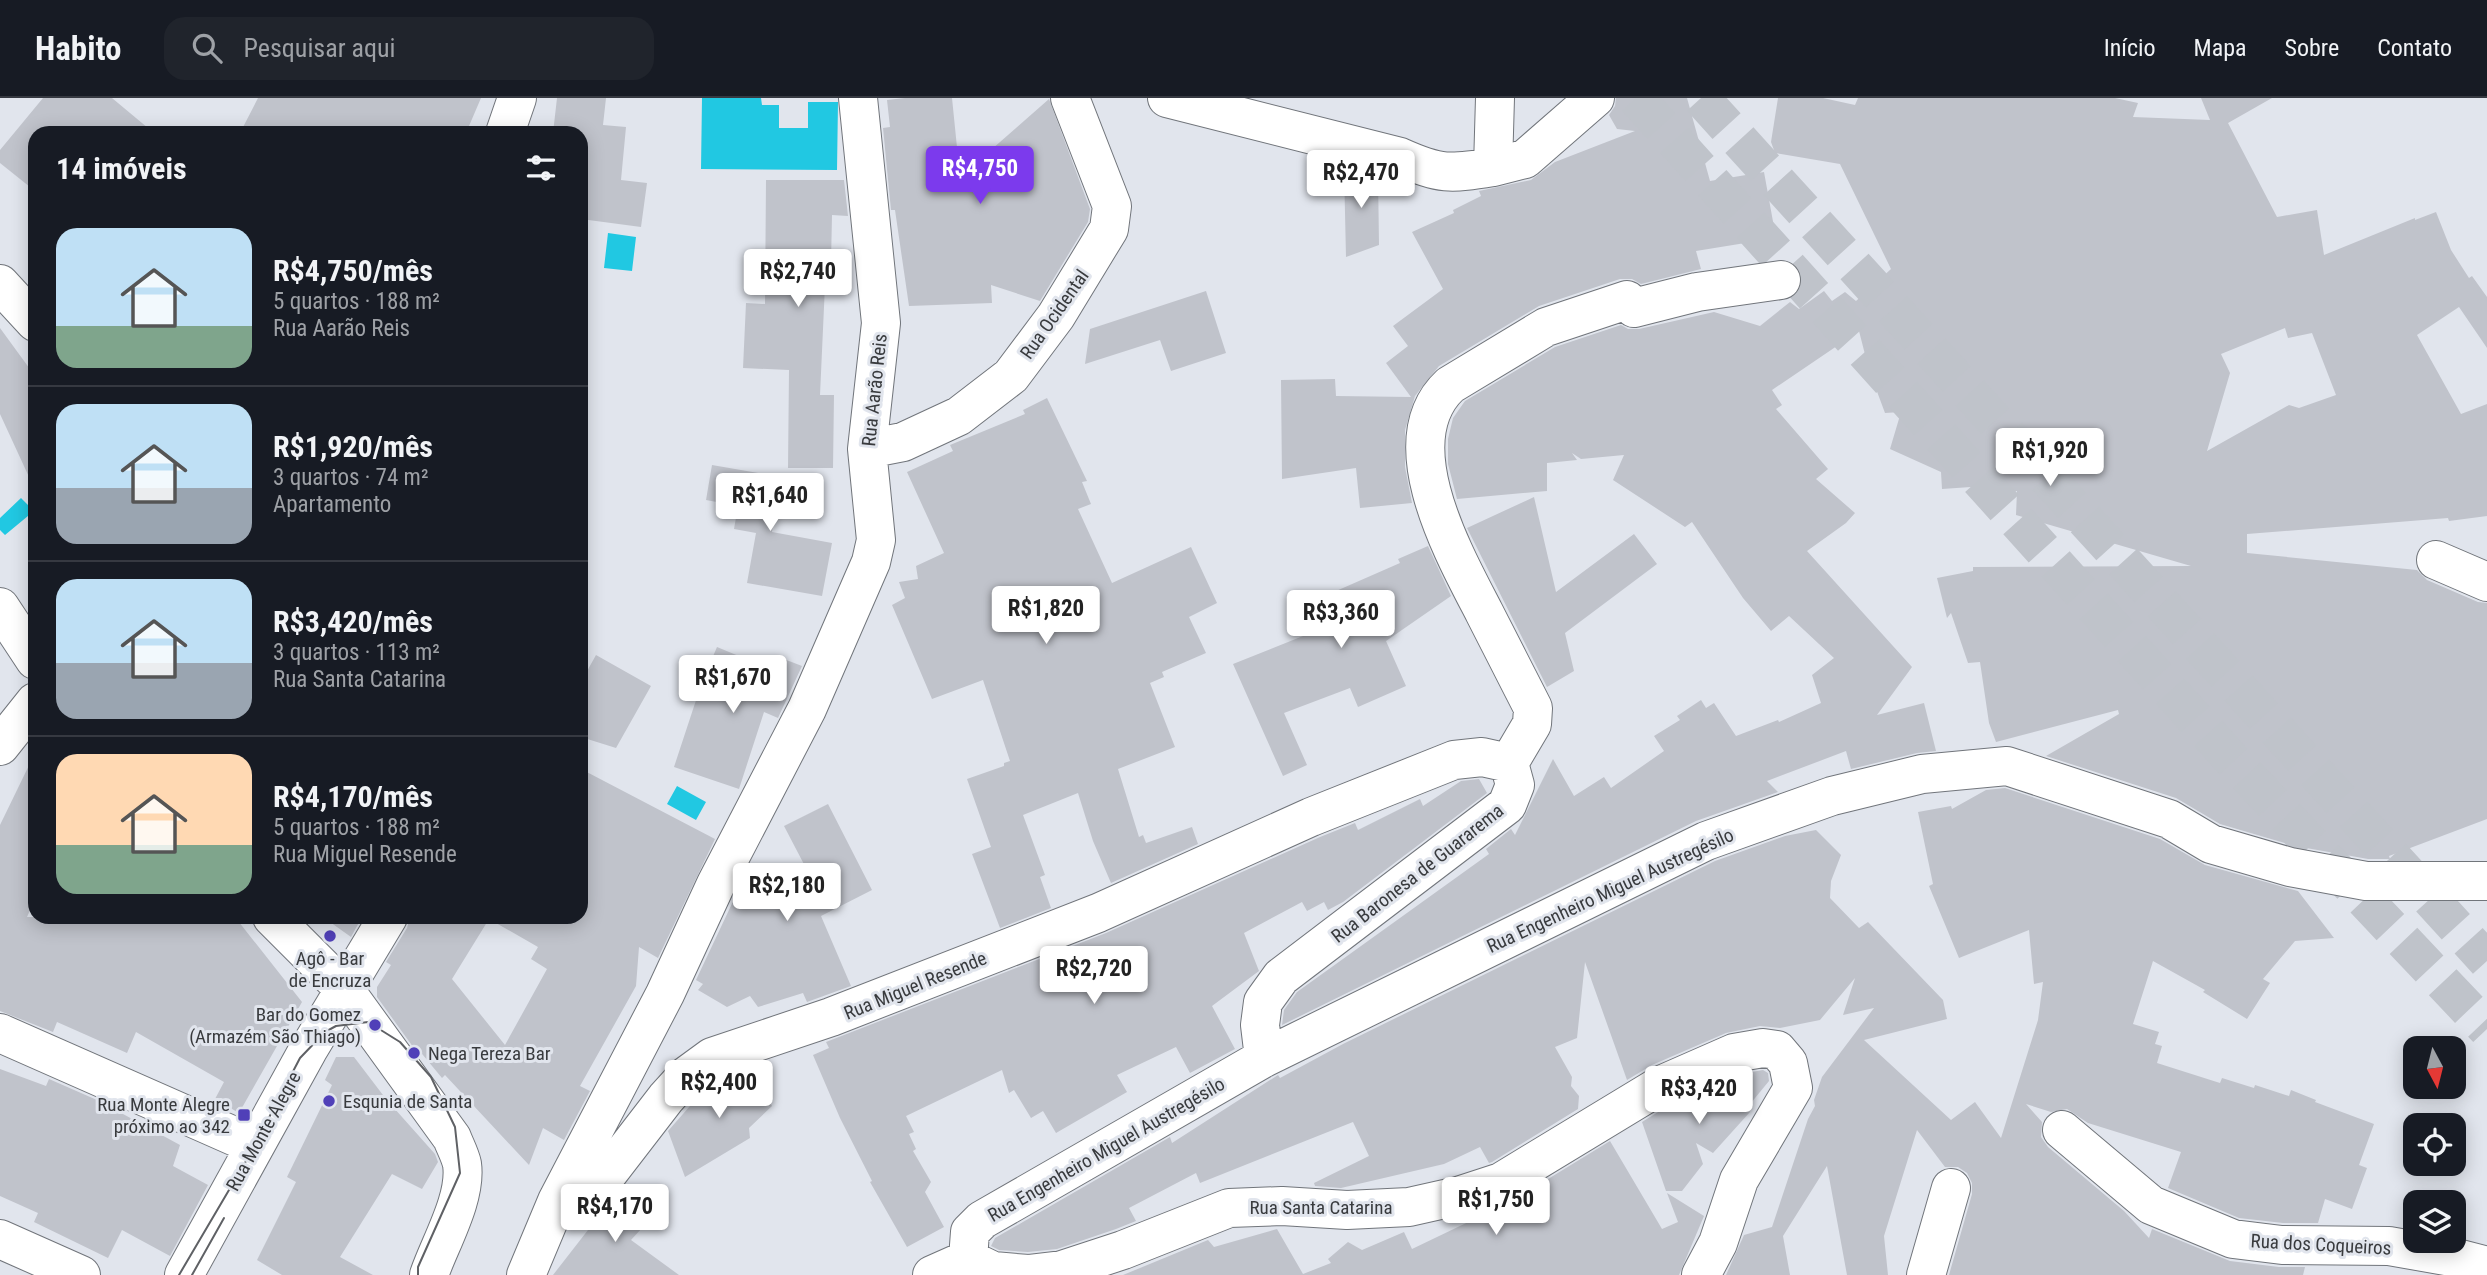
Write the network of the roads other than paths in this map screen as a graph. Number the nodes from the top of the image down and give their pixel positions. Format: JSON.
{"nodes":[{"id":1,"x":517,"y":98,"type":"edge"},
{"id":2,"x":858,"y":98,"type":"edge"},
{"id":3,"x":1070,"y":98,"type":"edge"},
{"id":4,"x":1167,"y":98,"type":"edge"},
{"id":5,"x":1495,"y":98,"type":"edge"},
{"id":6,"x":1595,"y":98,"type":"edge"},
{"id":7,"x":507,"y":126,"type":"edge"},
{"id":8,"x":1493,"y":167,"type":"junction"},
{"id":9,"x":1781,"y":280,"type":"dead end"},
{"id":10,"x":0,"y":284,"type":"edge"},
{"id":11,"x":28,"y":314,"type":"edge"},
{"id":12,"x":867,"y":449,"type":"junction"},
{"id":13,"x":2436,"y":560,"type":"dead end"},
{"id":14,"x":2487,"y":582,"type":"edge"},
{"id":15,"x":0,"y":607,"type":"edge"},
{"id":16,"x":28,"y":649,"type":"edge"},
{"id":17,"x":28,"y":711,"type":"edge"},
{"id":18,"x":0,"y":746,"type":"edge"},
{"id":19,"x":1509,"y":763,"type":"junction"},
{"id":20,"x":2487,"y":881,"type":"edge"},
{"id":21,"x":279,"y":924,"type":"edge"},
{"id":22,"x":384,"y":924,"type":"edge"},
{"id":23,"x":344,"y":989,"type":"junction"},
{"id":24,"x":0,"y":1032,"type":"edge"},
{"id":25,"x":1264,"y":1058,"type":"junction"},
{"id":26,"x":2062,"y":1130,"type":"dead end"},
{"id":27,"x":254,"y":1145,"type":"junction"},
{"id":28,"x":1951,"y":1188,"type":"dead end"},
{"id":29,"x":557,"y":1201,"type":"junction"},
{"id":30,"x":0,"y":1239,"type":"edge"},
{"id":31,"x":968,"y":1259,"type":"junction"},
{"id":32,"x":2487,"y":1266,"type":"edge"},
{"id":33,"x":81,"y":1275,"type":"edge"},
{"id":34,"x":184,"y":1275,"type":"edge"},
{"id":35,"x":429,"y":1275,"type":"edge"},
{"id":36,"x":526,"y":1275,"type":"edge"},
{"id":37,"x":932,"y":1275,"type":"edge"},
{"id":38,"x":1701,"y":1275,"type":"edge"},
{"id":39,"x":1926,"y":1275,"type":"edge"}],
"edges":[{"from":1,"to":7,"type":"street"},
{"from":2,"to":12,"type":"street","name":"Rua Aarão Reis"},
{"from":3,"to":12,"type":"street","name":"Rua Ocidental"},
{"from":4,"to":8,"type":"street"},
{"from":5,"to":8,"type":"street"},
{"from":6,"to":8,"type":"street"},
{"from":9,"to":19,"type":"street"},
{"from":10,"to":11,"type":"street"},
{"from":12,"to":29,"type":"street","name":"Rua Aarão Reis"},
{"from":13,"to":14,"type":"street"},
{"from":15,"to":16,"type":"street"},
{"from":17,"to":18,"type":"street"},
{"from":19,"to":25,"type":"street","name":"Rua Baronesa de Guararema"},
{"from":19,"to":29,"type":"street","name":"Rua Miguel Resende"},
{"from":20,"to":25,"type":"street","name":"Rua Engenheiro Miguel Austregésilo"},
{"from":21,"to":23,"type":"street"},
{"from":22,"to":23,"type":"street","name":"Rua Monte Alegre"},
{"from":23,"to":27,"type":"street","name":"Rua Monte Alegre"},
{"from":23,"to":35,"type":"street"},
{"from":24,"to":27,"type":"street"},
{"from":25,"to":31,"type":"street","name":"Rua Engenheiro Miguel Austregésilo"},
{"from":26,"to":32,"type":"street","name":"Rua dos Coqueiros"},
{"from":27,"to":34,"type":"street","name":"Rua Monte Alegre"},
{"from":28,"to":39,"type":"street"},
{"from":29,"to":36,"type":"street","name":"Rua Aarão Reis"},
{"from":30,"to":33,"type":"street"},
{"from":31,"to":37,"type":"street"},
{"from":31,"to":38,"type":"street","name":"Rua Santa Catarina"}]}
